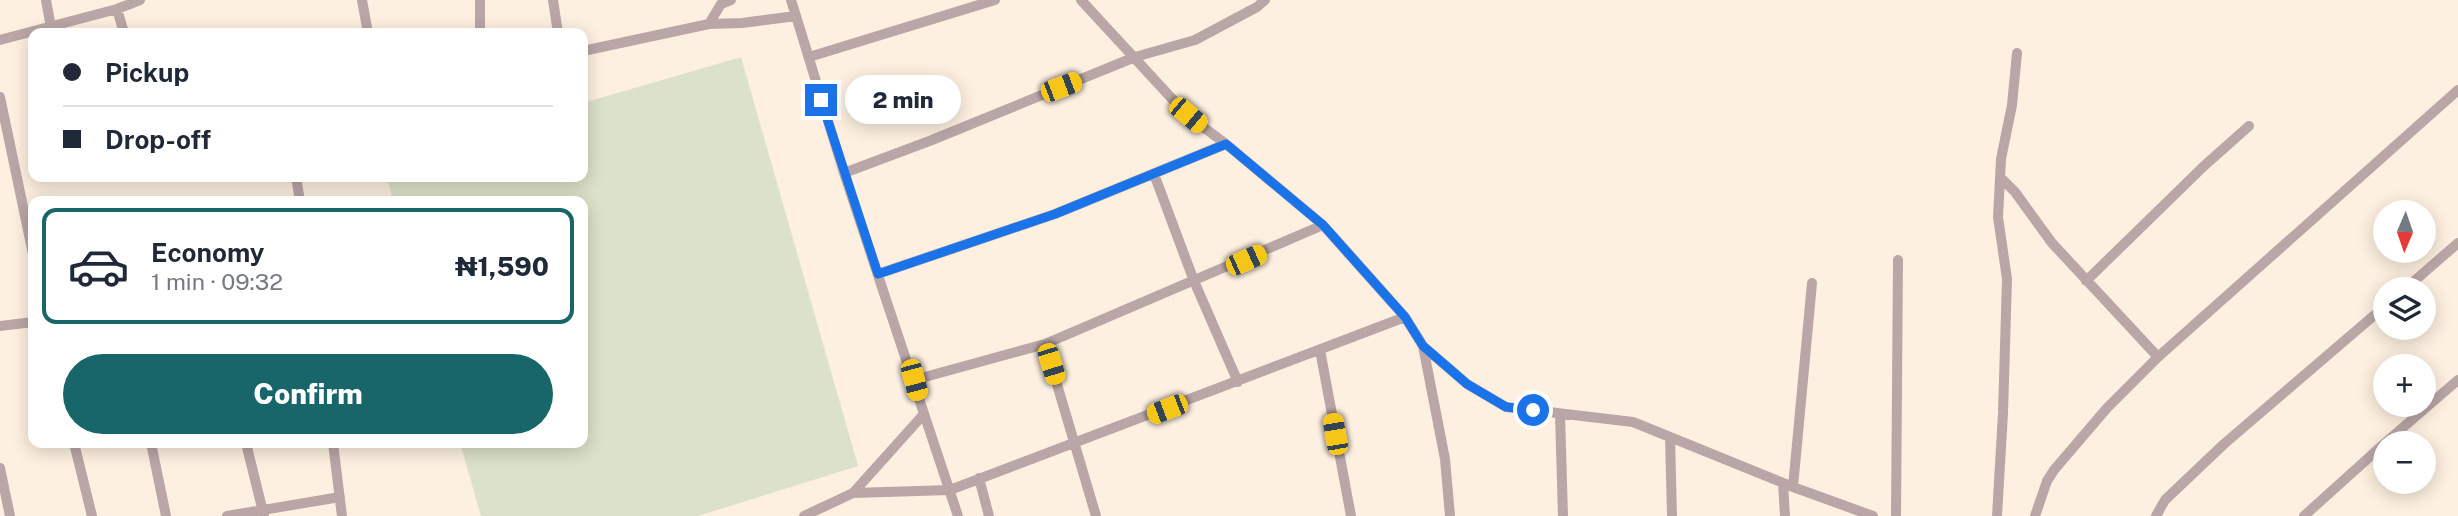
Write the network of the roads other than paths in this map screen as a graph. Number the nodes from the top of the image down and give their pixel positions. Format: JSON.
{"nodes":[{"id":1,"x":46,"y":0,"type":"edge"},
{"id":2,"x":140,"y":0,"type":"edge"},
{"id":3,"x":362,"y":0,"type":"edge"},
{"id":4,"x":480,"y":0,"type":"edge"},
{"id":5,"x":554,"y":0,"type":"edge"},
{"id":6,"x":730,"y":0,"type":"edge"},
{"id":7,"x":791,"y":0,"type":"edge"},
{"id":8,"x":995,"y":0,"type":"edge"},
{"id":9,"x":1265,"y":0,"type":"edge"},
{"id":10,"x":1084,"y":1,"type":"edge"},
{"id":11,"x":117,"y":9,"type":"junction"},
{"id":12,"x":796,"y":16,"type":"junction"},
{"id":13,"x":709,"y":24,"type":"junction"},
{"id":14,"x":51,"y":28,"type":"edge"},
{"id":15,"x":57,"y":28,"type":"edge"},
{"id":16,"x":123,"y":28,"type":"edge"},
{"id":17,"x":367,"y":28,"type":"edge"},
{"id":18,"x":480,"y":28,"type":"edge"},
{"id":19,"x":557,"y":28,"type":"edge"},
{"id":20,"x":28,"y":35,"type":"edge"},
{"id":21,"x":0,"y":40,"type":"edge"},
{"id":22,"x":588,"y":50,"type":"edge"},
{"id":23,"x":2017,"y":53,"type":"dead end"},
{"id":24,"x":809,"y":57,"type":"junction"},
{"id":25,"x":1135,"y":57,"type":"junction"},
{"id":26,"x":2458,"y":90,"type":"edge"},
{"id":27,"x":0,"y":97,"type":"edge"},
{"id":28,"x":2249,"y":126,"type":"dead end"},
{"id":29,"x":1226,"y":144,"type":"junction"},
{"id":30,"x":844,"y":173,"type":"junction"},
{"id":31,"x":1154,"y":174,"type":"junction"},
{"id":32,"x":2000,"y":177,"type":"junction"},
{"id":33,"x":1323,"y":225,"type":"junction"},
{"id":34,"x":28,"y":226,"type":"edge"},
{"id":35,"x":2458,"y":243,"type":"edge"},
{"id":36,"x":1898,"y":260,"type":"dead end"},
{"id":37,"x":878,"y":274,"type":"junction"},
{"id":38,"x":2419,"y":277,"type":"edge"},
{"id":39,"x":1194,"y":281,"type":"junction"},
{"id":40,"x":2086,"y":281,"type":"junction"},
{"id":41,"x":1812,"y":283,"type":"dead end"},
{"id":42,"x":2373,"y":316,"type":"edge"},
{"id":43,"x":1405,"y":317,"type":"junction"},
{"id":44,"x":28,"y":323,"type":"edge"},
{"id":45,"x":0,"y":326,"type":"edge"},
{"id":46,"x":1045,"y":344,"type":"junction"},
{"id":47,"x":1423,"y":346,"type":"junction"},
{"id":48,"x":1320,"y":350,"type":"junction"},
{"id":49,"x":2158,"y":356,"type":"junction"},
{"id":50,"x":914,"y":380,"type":"junction"},
{"id":51,"x":2458,"y":380,"type":"edge"},
{"id":52,"x":1238,"y":382,"type":"junction"},
{"id":53,"x":1560,"y":414,"type":"junction"},
{"id":54,"x":923,"y":415,"type":"junction"},
{"id":55,"x":2399,"y":431,"type":"edge"},
{"id":56,"x":1670,"y":437,"type":"junction"},
{"id":57,"x":1073,"y":445,"type":"junction"},
{"id":58,"x":75,"y":448,"type":"edge"},
{"id":59,"x":152,"y":448,"type":"edge"},
{"id":60,"x":247,"y":448,"type":"edge"},
{"id":61,"x":334,"y":448,"type":"edge"},
{"id":62,"x":2373,"y":454,"type":"edge"},
{"id":63,"x":0,"y":468,"type":"edge"},
{"id":64,"x":979,"y":478,"type":"junction"},
{"id":65,"x":1788,"y":485,"type":"junction"},
{"id":66,"x":950,"y":490,"type":"junction"},
{"id":67,"x":853,"y":493,"type":"junction"},
{"id":68,"x":340,"y":497,"type":"junction"},
{"id":69,"x":263,"y":513,"type":"edge"},
{"id":70,"x":10,"y":516,"type":"edge"},
{"id":71,"x":92,"y":516,"type":"edge"},
{"id":72,"x":166,"y":516,"type":"edge"},
{"id":73,"x":227,"y":516,"type":"edge"},
{"id":74,"x":342,"y":516,"type":"edge"},
{"id":75,"x":804,"y":516,"type":"edge"},
{"id":76,"x":958,"y":516,"type":"edge"},
{"id":77,"x":989,"y":516,"type":"edge"},
{"id":78,"x":1096,"y":516,"type":"edge"},
{"id":79,"x":1351,"y":516,"type":"edge"},
{"id":80,"x":1450,"y":516,"type":"edge"},
{"id":81,"x":1563,"y":516,"type":"edge"},
{"id":82,"x":1672,"y":516,"type":"edge"},
{"id":83,"x":1785,"y":516,"type":"edge"},
{"id":84,"x":1872,"y":516,"type":"edge"},
{"id":85,"x":1896,"y":516,"type":"edge"},
{"id":86,"x":1997,"y":516,"type":"edge"},
{"id":87,"x":2035,"y":516,"type":"edge"},
{"id":88,"x":2156,"y":516,"type":"edge"},
{"id":89,"x":2304,"y":516,"type":"edge"}],
"edges":[{"from":1,"to":14,"type":"street"},
{"from":2,"to":11,"type":"street"},
{"from":3,"to":17,"type":"street"},
{"from":4,"to":18,"type":"street"},
{"from":5,"to":19,"type":"street"},
{"from":6,"to":13,"type":"street"},
{"from":7,"to":12,"type":"street"},
{"from":8,"to":24,"type":"street"},
{"from":9,"to":25,"type":"street"},
{"from":10,"to":25,"type":"street"},
{"from":11,"to":15,"type":"street"},
{"from":11,"to":16,"type":"street"},
{"from":12,"to":13,"type":"street"},
{"from":12,"to":24,"type":"street"},
{"from":13,"to":22,"type":"street"},
{"from":20,"to":21,"type":"street"},
{"from":23,"to":32,"type":"street"},
{"from":24,"to":30,"type":"street"},
{"from":25,"to":29,"type":"street"},
{"from":25,"to":30,"type":"street"},
{"from":26,"to":49,"type":"street"},
{"from":27,"to":34,"type":"street"},
{"from":28,"to":40,"type":"street"},
{"from":29,"to":31,"type":"street"},
{"from":29,"to":33,"type":"street"},
{"from":30,"to":37,"type":"street"},
{"from":31,"to":37,"type":"street"},
{"from":31,"to":39,"type":"street"},
{"from":32,"to":40,"type":"street"},
{"from":32,"to":86,"type":"street"},
{"from":33,"to":39,"type":"street"},
{"from":33,"to":43,"type":"street"},
{"from":35,"to":38,"type":"street"},
{"from":36,"to":85,"type":"street"},
{"from":37,"to":50,"type":"street"},
{"from":39,"to":46,"type":"street"},
{"from":39,"to":52,"type":"street"},
{"from":40,"to":49,"type":"street"},
{"from":41,"to":65,"type":"street"},
{"from":42,"to":88,"type":"street"},
{"from":43,"to":47,"type":"street"},
{"from":43,"to":48,"type":"street"},
{"from":44,"to":45,"type":"street"},
{"from":46,"to":50,"type":"street"},
{"from":46,"to":57,"type":"street"},
{"from":47,"to":53,"type":"street"},
{"from":47,"to":80,"type":"street"},
{"from":48,"to":52,"type":"street"},
{"from":48,"to":79,"type":"street"},
{"from":49,"to":87,"type":"street"},
{"from":50,"to":54,"type":"street"},
{"from":51,"to":55,"type":"street"},
{"from":52,"to":57,"type":"street"},
{"from":53,"to":56,"type":"street"},
{"from":53,"to":81,"type":"street"},
{"from":54,"to":66,"type":"street"},
{"from":54,"to":67,"type":"street"},
{"from":56,"to":65,"type":"street"},
{"from":56,"to":82,"type":"street"},
{"from":57,"to":64,"type":"street"},
{"from":57,"to":78,"type":"street"},
{"from":58,"to":71,"type":"street"},
{"from":59,"to":72,"type":"street"},
{"from":60,"to":69,"type":"street"},
{"from":61,"to":68,"type":"street"},
{"from":62,"to":89,"type":"street"},
{"from":63,"to":70,"type":"street"},
{"from":64,"to":66,"type":"street"},
{"from":64,"to":77,"type":"street"},
{"from":65,"to":83,"type":"street"},
{"from":65,"to":84,"type":"street"},
{"from":66,"to":67,"type":"street"},
{"from":66,"to":76,"type":"street"},
{"from":67,"to":75,"type":"street"},
{"from":68,"to":69,"type":"street"},
{"from":68,"to":74,"type":"street"},
{"from":69,"to":73,"type":"street"}]}
